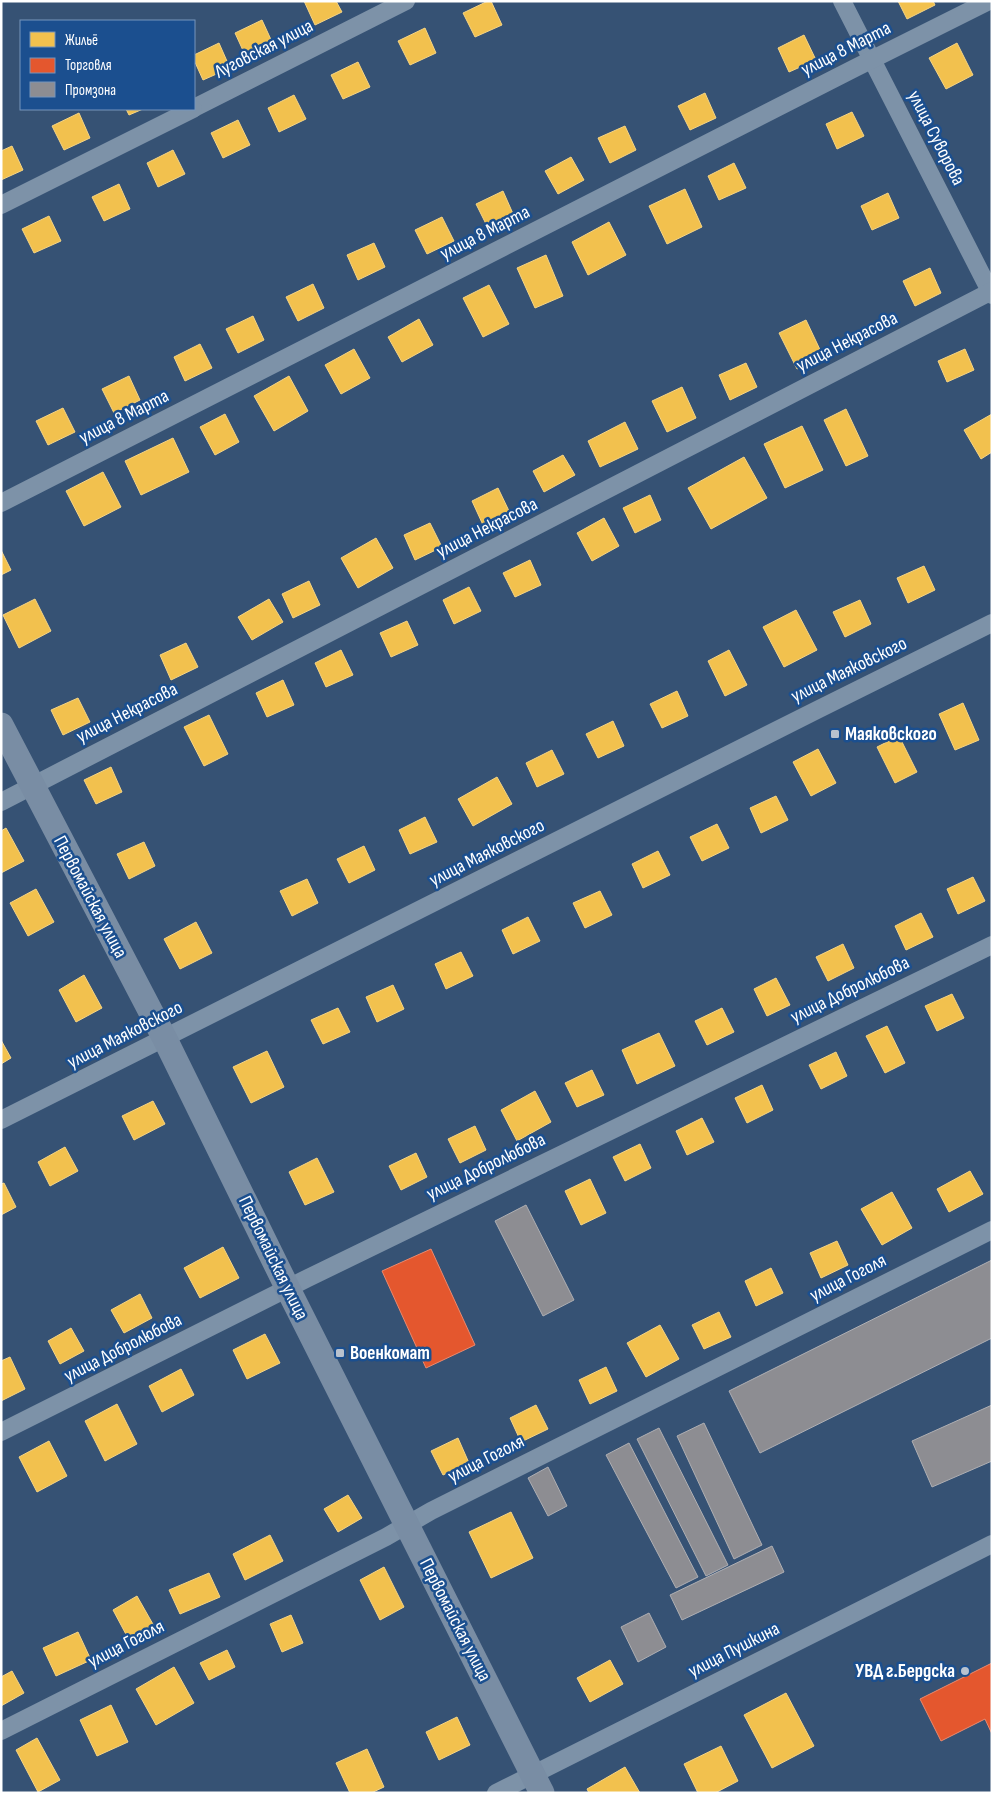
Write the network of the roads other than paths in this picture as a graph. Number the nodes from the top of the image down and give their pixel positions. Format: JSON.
{"nodes":[{"id":1,"x":406,"y":1,"type":"edge"},
{"id":2,"x":842,"y":1,"type":"edge"},
{"id":3,"x":989,"y":1,"type":"edge"},
{"id":4,"x":872,"y":60,"type":"junction"},
{"id":5,"x":195,"y":107,"type":"edge"},
{"id":6,"x":189,"y":110,"type":"edge"},
{"id":7,"x":1,"y":205,"type":"edge"},
{"id":8,"x":991,"y":293,"type":"edge"},
{"id":9,"x":1,"y":503,"type":"edge"},
{"id":10,"x":992,"y":624,"type":"edge"},
{"id":11,"x":1,"y":725,"type":"edge"},
{"id":12,"x":32,"y":786,"type":"junction"},
{"id":13,"x":1,"y":802,"type":"edge"},
{"id":14,"x":992,"y":945,"type":"edge"},
{"id":15,"x":165,"y":1039,"type":"junction"},
{"id":16,"x":1,"y":1120,"type":"edge"},
{"id":17,"x":992,"y":1230,"type":"edge"},
{"id":18,"x":288,"y":1289,"type":"junction"},
{"id":19,"x":1,"y":1432,"type":"edge"},
{"id":20,"x":407,"y":1525,"type":"junction"},
{"id":21,"x":992,"y":1544,"type":"edge"},
{"id":22,"x":1,"y":1731,"type":"edge"},
{"id":23,"x":538,"y":1784,"type":"edge"},
{"id":24,"x":496,"y":1793,"type":"edge"}],
"edges":[{"from":1,"to":5,"type":"street","name":"Луговская улица"},
{"from":2,"to":4,"type":"street","name":"улица Суворова"},
{"from":3,"to":4,"type":"street","name":"улица 8 Марта"},
{"from":4,"to":8,"type":"street","name":"улица Суворова"},
{"from":4,"to":9,"type":"street","name":"улица 8 Марта"},
{"from":6,"to":7,"type":"street","name":"Луговская улица"},
{"from":8,"to":12,"type":"street","name":"улица Некрасова"},
{"from":10,"to":15,"type":"street","name":"улица Маяковского"},
{"from":11,"to":12,"type":"street","name":"Первомайская улица"},
{"from":12,"to":13,"type":"street","name":"улица Некрасова"},
{"from":12,"to":15,"type":"street","name":"Первомайская улица"},
{"from":14,"to":18,"type":"street","name":"улица Добролюбова"},
{"from":15,"to":16,"type":"street","name":"улица Маяковского"},
{"from":15,"to":18,"type":"street","name":"Первомайская улица"},
{"from":17,"to":20,"type":"street","name":"улица Гоголя"},
{"from":18,"to":19,"type":"street","name":"улица Добролюбова"},
{"from":18,"to":20,"type":"street","name":"Первомайская улица"},
{"from":20,"to":22,"type":"street","name":"улица Гоголя"},
{"from":20,"to":23,"type":"street","name":"Первомайская улица"},
{"from":21,"to":23,"type":"street","name":"улица Пушкина"},
{"from":23,"to":24,"type":"street","name":"улица Пушкина"}]}
